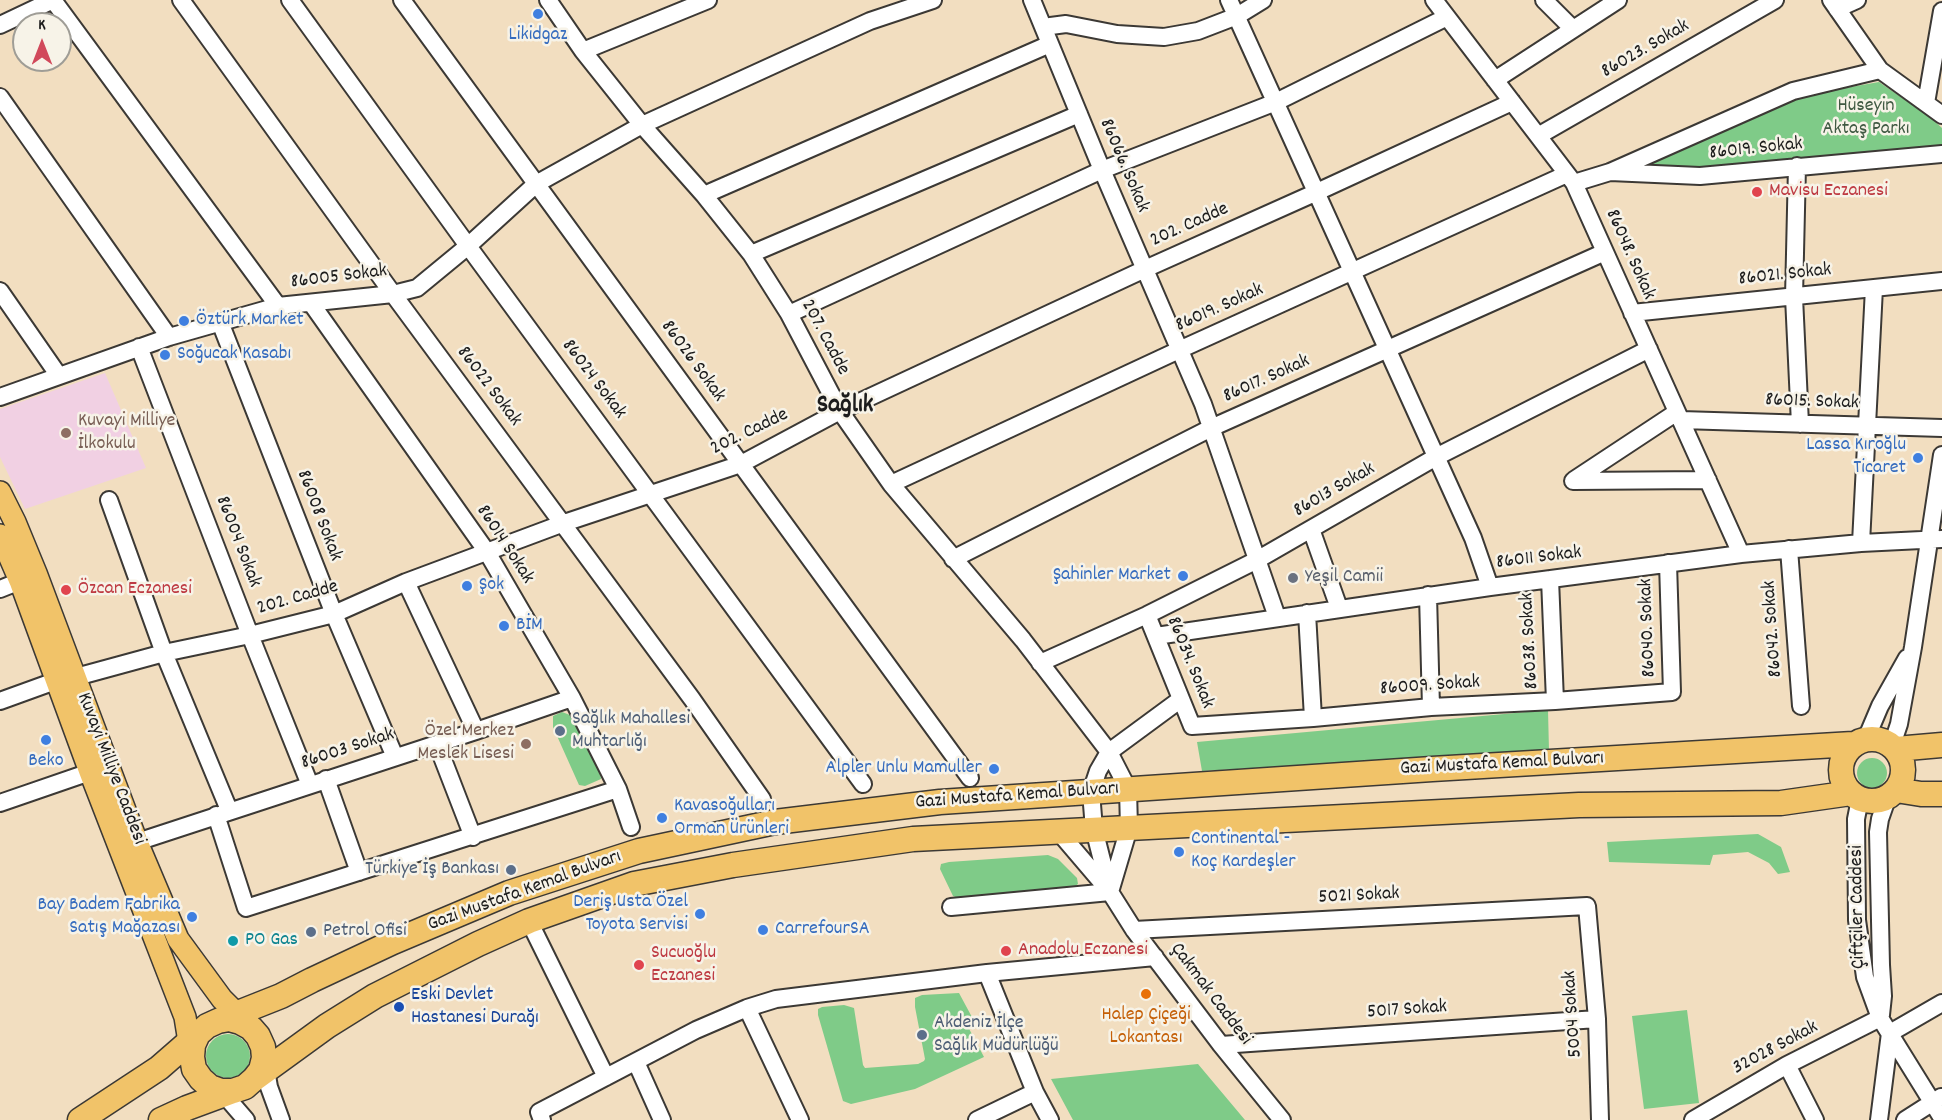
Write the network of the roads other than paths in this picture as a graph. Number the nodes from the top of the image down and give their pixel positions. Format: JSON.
{"nodes":[{"id":1,"x":53,"y":0,"type":"edge"},
{"id":2,"x":181,"y":0,"type":"edge"},
{"id":3,"x":290,"y":0,"type":"edge"},
{"id":4,"x":402,"y":0,"type":"edge"},
{"id":5,"x":548,"y":0,"type":"edge"},
{"id":6,"x":708,"y":0,"type":"edge"},
{"id":7,"x":933,"y":0,"type":"edge"},
{"id":8,"x":1032,"y":0,"type":"edge"},
{"id":9,"x":1229,"y":0,"type":"edge"},
{"id":10,"x":1263,"y":0,"type":"edge"},
{"id":11,"x":1434,"y":0,"type":"edge"},
{"id":12,"x":1544,"y":0,"type":"edge"},
{"id":13,"x":1618,"y":0,"type":"edge"},
{"id":14,"x":1775,"y":0,"type":"edge"},
{"id":15,"x":1857,"y":0,"type":"edge"},
{"id":16,"x":1834,"y":5,"type":"edge"},
{"id":17,"x":1942,"y":11,"type":"edge"},
{"id":18,"x":1237,"y":16,"type":"junction"},
{"id":19,"x":1447,"y":17,"type":"junction"},
{"id":20,"x":0,"y":25,"type":"edge"},
{"id":21,"x":1043,"y":27,"type":"junction"},
{"id":22,"x":1573,"y":29,"type":"junction"},
{"id":23,"x":1050,"y":44,"type":"junction"},
{"id":24,"x":583,"y":51,"type":"junction"},
{"id":25,"x":1880,"y":70,"type":"junction"},
{"id":26,"x":1495,"y":80,"type":"junction"},
{"id":27,"x":0,"y":97,"type":"edge"},
{"id":28,"x":1276,"y":102,"type":"junction"},
{"id":29,"x":1512,"y":102,"type":"junction"},
{"id":30,"x":1926,"y":103,"type":"junction"},
{"id":31,"x":1079,"y":114,"type":"junction"},
{"id":32,"x":1942,"y":115,"type":"edge"},
{"id":33,"x":642,"y":125,"type":"junction"},
{"id":34,"x":1538,"y":136,"type":"junction"},
{"id":35,"x":1942,"y":154,"type":"edge"},
{"id":36,"x":1797,"y":166,"type":"junction"},
{"id":37,"x":1102,"y":170,"type":"junction"},
{"id":38,"x":1610,"y":171,"type":"junction"},
{"id":39,"x":1570,"y":179,"type":"junction"},
{"id":40,"x":536,"y":184,"type":"junction"},
{"id":41,"x":1317,"y":192,"type":"junction"},
{"id":42,"x":704,"y":195,"type":"junction"},
{"id":43,"x":468,"y":246,"type":"junction"},
{"id":44,"x":1605,"y":252,"type":"junction"},
{"id":45,"x":751,"y":254,"type":"junction"},
{"id":46,"x":1144,"y":269,"type":"junction"},
{"id":47,"x":1352,"y":272,"type":"junction"},
{"id":48,"x":1942,"y":281,"type":"edge"},
{"id":49,"x":1874,"y":288,"type":"junction"},
{"id":50,"x":0,"y":291,"type":"edge"},
{"id":51,"x":393,"y":294,"type":"junction"},
{"id":52,"x":1794,"y":297,"type":"junction"},
{"id":53,"x":311,"y":303,"type":"junction"},
{"id":54,"x":278,"y":306,"type":"junction"},
{"id":55,"x":1632,"y":313,"type":"junction"},
{"id":56,"x":789,"y":314,"type":"junction"},
{"id":57,"x":220,"y":322,"type":"junction"},
{"id":58,"x":169,"y":338,"type":"junction"},
{"id":59,"x":139,"y":347,"type":"junction"},
{"id":60,"x":1387,"y":349,"type":"junction"},
{"id":61,"x":1649,"y":349,"type":"junction"},
{"id":62,"x":1179,"y":350,"type":"junction"},
{"id":63,"x":59,"y":376,"type":"junction"},
{"id":64,"x":0,"y":397,"type":"edge"},
{"id":65,"x":840,"y":411,"type":"junction"},
{"id":66,"x":1679,"y":416,"type":"junction"},
{"id":67,"x":1800,"y":424,"type":"junction"},
{"id":68,"x":1867,"y":426,"type":"junction"},
{"id":69,"x":1211,"y":428,"type":"junction"},
{"id":70,"x":1942,"y":428,"type":"edge"},
{"id":71,"x":1942,"y":455,"type":"edge"},
{"id":72,"x":1436,"y":457,"type":"junction"},
{"id":73,"x":741,"y":464,"type":"junction"},
{"id":74,"x":1708,"y":480,"type":"junction"},
{"id":75,"x":891,"y":484,"type":"junction"},
{"id":76,"x":0,"y":492,"type":"edge"},
{"id":77,"x":652,"y":495,"type":"junction"},
{"id":78,"x":109,"y":500,"type":"dead end"},
{"id":79,"x":564,"y":524,"type":"junction"},
{"id":80,"x":1311,"y":529,"type":"junction"},
{"id":81,"x":0,"y":535,"type":"edge"},
{"id":82,"x":1935,"y":539,"type":"edge"},
{"id":83,"x":1861,"y":543,"type":"junction"},
{"id":84,"x":1789,"y":549,"type":"junction"},
{"id":85,"x":487,"y":552,"type":"junction"},
{"id":86,"x":1742,"y":554,"type":"junction"},
{"id":87,"x":953,"y":559,"type":"junction"},
{"id":88,"x":1257,"y":560,"type":"junction"},
{"id":89,"x":1668,"y":563,"type":"junction"},
{"id":90,"x":1550,"y":579,"type":"junction"},
{"id":91,"x":20,"y":581,"type":"junction"},
{"id":92,"x":406,"y":582,"type":"junction"},
{"id":93,"x":1490,"y":586,"type":"junction"},
{"id":94,"x":0,"y":589,"type":"edge"},
{"id":95,"x":1428,"y":596,"type":"junction"},
{"id":96,"x":1339,"y":608,"type":"junction"},
{"id":97,"x":1307,"y":613,"type":"junction"},
{"id":98,"x":334,"y":614,"type":"junction"},
{"id":99,"x":1148,"y":615,"type":"junction"},
{"id":100,"x":1277,"y":617,"type":"junction"},
{"id":101,"x":250,"y":635,"type":"junction"},
{"id":102,"x":1156,"y":636,"type":"junction"},
{"id":103,"x":1913,"y":646,"type":"junction"},
{"id":104,"x":164,"y":653,"type":"junction"},
{"id":105,"x":1040,"y":663,"type":"junction"},
{"id":106,"x":67,"y":679,"type":"junction"},
{"id":107,"x":1672,"y":692,"type":"joint"},
{"id":108,"x":572,"y":698,"type":"junction"},
{"id":109,"x":1181,"y":699,"type":"junction"},
{"id":110,"x":0,"y":701,"type":"edge"},
{"id":111,"x":1555,"y":701,"type":"junction"},
{"id":112,"x":1431,"y":706,"type":"junction"},
{"id":113,"x":1801,"y":706,"type":"dead end"},
{"id":114,"x":1313,"y":718,"type":"junction"},
{"id":115,"x":1192,"y":726,"type":"joint"},
{"id":116,"x":476,"y":731,"type":"junction"},
{"id":117,"x":1860,"y":741,"type":"junction"},
{"id":118,"x":437,"y":744,"type":"junction"},
{"id":119,"x":1942,"y":745,"type":"edge"},
{"id":120,"x":1894,"y":747,"type":"junction"},
{"id":121,"x":1109,"y":752,"type":"junction"},
{"id":122,"x":395,"y":757,"type":"junction"},
{"id":123,"x":90,"y":772,"type":"junction"},
{"id":124,"x":970,"y":778,"type":"dead end"},
{"id":125,"x":318,"y":782,"type":"junction"},
{"id":126,"x":863,"y":784,"type":"dead end"},
{"id":127,"x":618,"y":789,"type":"junction"},
{"id":128,"x":1128,"y":789,"type":"junction"},
{"id":129,"x":1091,"y":792,"type":"junction"},
{"id":130,"x":1892,"y":793,"type":"junction"},
{"id":131,"x":1942,"y":794,"type":"edge"},
{"id":132,"x":1856,"y":796,"type":"junction"},
{"id":133,"x":762,"y":798,"type":"dead end"},
{"id":134,"x":0,"y":803,"type":"edge"},
{"id":135,"x":223,"y":813,"type":"junction"},
{"id":136,"x":631,"y":827,"type":"dead end"},
{"id":137,"x":1129,"y":828,"type":"junction"},
{"id":138,"x":1094,"y":829,"type":"junction"},
{"id":139,"x":1058,"y":831,"type":"junction"},
{"id":140,"x":473,"y":837,"type":"junction"},
{"id":141,"x":137,"y":842,"type":"junction"},
{"id":142,"x":359,"y":872,"type":"junction"},
{"id":143,"x":1110,"y":892,"type":"junction"},
{"id":144,"x":1587,"y":906,"type":"joint"},
{"id":145,"x":951,"y":907,"type":"dead end"},
{"id":146,"x":530,"y":921,"type":"junction"},
{"id":147,"x":1134,"y":930,"type":"junction"},
{"id":148,"x":1155,"y":957,"type":"junction"},
{"id":149,"x":987,"y":973,"type":"junction"},
{"id":150,"x":1942,"y":1003,"type":"edge"},
{"id":151,"x":747,"y":1008,"type":"junction"},
{"id":152,"x":1880,"y":1018,"type":"junction"},
{"id":153,"x":1597,"y":1019,"type":"junction"},
{"id":154,"x":214,"y":1033,"type":"junction"},
{"id":155,"x":1890,"y":1033,"type":"junction"},
{"id":156,"x":1221,"y":1045,"type":"junction"},
{"id":157,"x":636,"y":1062,"type":"junction"},
{"id":158,"x":1787,"y":1065,"type":"junction"},
{"id":159,"x":606,"y":1077,"type":"junction"},
{"id":160,"x":244,"y":1081,"type":"junction"},
{"id":161,"x":1035,"y":1092,"type":"junction"},
{"id":162,"x":1938,"y":1100,"type":"edge"},
{"id":163,"x":540,"y":1116,"type":"edge"},
{"id":164,"x":1942,"y":1118,"type":"edge"},
{"id":165,"x":80,"y":1120,"type":"edge"},
{"id":166,"x":161,"y":1120,"type":"edge"},
{"id":167,"x":246,"y":1120,"type":"edge"},
{"id":168,"x":281,"y":1120,"type":"edge"},
{"id":169,"x":662,"y":1120,"type":"edge"},
{"id":170,"x":800,"y":1120,"type":"edge"},
{"id":171,"x":977,"y":1120,"type":"edge"},
{"id":172,"x":1050,"y":1120,"type":"edge"},
{"id":173,"x":1282,"y":1120,"type":"edge"},
{"id":174,"x":1600,"y":1120,"type":"edge"},
{"id":175,"x":1693,"y":1120,"type":"edge"},
{"id":176,"x":1815,"y":1120,"type":"edge"},
{"id":177,"x":1879,"y":1120,"type":"edge"},
{"id":178,"x":1905,"y":1120,"type":"edge"}],
"edges":[{"from":1,"to":20,"type":"street"},
{"from":1,"to":54,"type":"street"},
{"from":2,"to":51,"type":"street","name":"86022 Sokak"},
{"from":3,"to":43,"type":"street","name":"86024 Sokak"},
{"from":4,"to":40,"type":"street","name":"86026 Sokak"},
{"from":5,"to":24,"type":"street","name":"207. Cadde"},
{"from":6,"to":24,"type":"street"},
{"from":7,"to":33,"type":"street","name":"86005 Sokak"},
{"from":8,"to":21,"type":"street","name":"86066. Sokak"},
{"from":9,"to":18,"type":"street"},
{"from":10,"to":18,"type":"street"},
{"from":11,"to":19,"type":"street","name":"86048. Sokak"},
{"from":12,"to":22,"type":"street"},
{"from":13,"to":22,"type":"street"},
{"from":14,"to":34,"type":"street","name":"86023. Sokak"},
{"from":15,"to":16,"type":"street"},
{"from":16,"to":25,"type":"street"},
{"from":17,"to":30,"type":"street"},
{"from":18,"to":21,"type":"street"},
{"from":18,"to":28,"type":"street"},
{"from":19,"to":26,"type":"street","name":"86048. Sokak"},
{"from":19,"to":28,"type":"street"},
{"from":21,"to":23,"type":"street","name":"86066. Sokak"},
{"from":22,"to":26,"type":"street"},
{"from":23,"to":31,"type":"street","name":"86066. Sokak"},
{"from":23,"to":42,"type":"street"},
{"from":24,"to":33,"type":"street","name":"207. Cadde"},
{"from":25,"to":30,"type":"street"},
{"from":25,"to":38,"type":"street","name":"86019. Sokak"},
{"from":26,"to":29,"type":"street","name":"86048. Sokak"},
{"from":27,"to":58,"type":"street"},
{"from":28,"to":37,"type":"street"},
{"from":28,"to":41,"type":"street"},
{"from":29,"to":34,"type":"street","name":"86048. Sokak"},
{"from":29,"to":41,"type":"street","name":"202. Cadde"},
{"from":30,"to":32,"type":"street"},
{"from":31,"to":37,"type":"street","name":"86066. Sokak"},
{"from":31,"to":45,"type":"street"},
{"from":33,"to":40,"type":"street","name":"86005 Sokak"},
{"from":33,"to":42,"type":"street","name":"207. Cadde"},
{"from":34,"to":39,"type":"street","name":"86048. Sokak"},
{"from":35,"to":36,"type":"street","name":"86019. Sokak"},
{"from":36,"to":38,"type":"street","name":"86019. Sokak"},
{"from":36,"to":52,"type":"street"},
{"from":37,"to":46,"type":"street","name":"86066. Sokak"},
{"from":37,"to":56,"type":"street"},
{"from":38,"to":39,"type":"street","name":"86019. Sokak"},
{"from":39,"to":44,"type":"street","name":"86048. Sokak"},
{"from":39,"to":47,"type":"street","name":"86019. Sokak"},
{"from":40,"to":43,"type":"street","name":"86005 Sokak"},
{"from":40,"to":73,"type":"street","name":"86026 Sokak"},
{"from":41,"to":46,"type":"street","name":"202. Cadde"},
{"from":41,"to":47,"type":"street"},
{"from":42,"to":45,"type":"street","name":"207. Cadde"},
{"from":43,"to":51,"type":"street","name":"86005 Sokak"},
{"from":43,"to":77,"type":"street","name":"86024 Sokak"},
{"from":44,"to":55,"type":"street","name":"86048. Sokak"},
{"from":44,"to":60,"type":"street","name":"86017. Sokak"},
{"from":45,"to":56,"type":"street","name":"207. Cadde"},
{"from":46,"to":62,"type":"street","name":"86066. Sokak"},
{"from":46,"to":65,"type":"street","name":"202. Cadde"},
{"from":47,"to":60,"type":"street"},
{"from":47,"to":62,"type":"street","name":"86019. Sokak"},
{"from":48,"to":49,"type":"street","name":"86021. Sokak"},
{"from":49,"to":52,"type":"street","name":"86021. Sokak"},
{"from":49,"to":68,"type":"street"},
{"from":50,"to":63,"type":"street"},
{"from":51,"to":53,"type":"street","name":"86005 Sokak"},
{"from":51,"to":79,"type":"street","name":"86022 Sokak"},
{"from":52,"to":55,"type":"street","name":"86021. Sokak"},
{"from":52,"to":67,"type":"street"},
{"from":53,"to":54,"type":"street","name":"86005 Sokak"},
{"from":53,"to":85,"type":"street","name":"86014 Sokak"},
{"from":54,"to":57,"type":"street","name":"86005 Sokak"},
{"from":55,"to":61,"type":"street","name":"86048. Sokak"},
{"from":56,"to":65,"type":"street","name":"207. Cadde"},
{"from":57,"to":58,"type":"street","name":"86005 Sokak"},
{"from":57,"to":98,"type":"street","name":"86008 Sokak"},
{"from":58,"to":59,"type":"street","name":"86005 Sokak"},
{"from":59,"to":63,"type":"street","name":"86005 Sokak"},
{"from":59,"to":101,"type":"street","name":"86004 Sokak"},
{"from":60,"to":69,"type":"street","name":"86017. Sokak"},
{"from":60,"to":72,"type":"street"},
{"from":61,"to":66,"type":"street","name":"86048. Sokak"},
{"from":61,"to":72,"type":"street","name":"86013 Sokak"},
{"from":62,"to":69,"type":"street","name":"86066. Sokak"},
{"from":62,"to":75,"type":"street","name":"86019. Sokak"},
{"from":63,"to":64,"type":"street","name":"86005 Sokak"},
{"from":65,"to":73,"type":"street","name":"202. Cadde"},
{"from":65,"to":75,"type":"street","name":"207. Cadde"},
{"from":66,"to":67,"type":"street","name":"86015. Sokak"},
{"from":66,"to":74,"type":"street","name":"86048. Sokak"},
{"from":66,"to":74,"type":"street"},
{"from":67,"to":68,"type":"street","name":"86015. Sokak"},
{"from":68,"to":70,"type":"street","name":"86015. Sokak"},
{"from":68,"to":83,"type":"street"},
{"from":69,"to":87,"type":"street","name":"86017. Sokak"},
{"from":69,"to":88,"type":"street","name":"86066. Sokak"},
{"from":71,"to":82,"type":"street"},
{"from":72,"to":80,"type":"street","name":"86013 Sokak"},
{"from":72,"to":93,"type":"street"},
{"from":73,"to":77,"type":"street","name":"202. Cadde"},
{"from":73,"to":124,"type":"street","name":"86026 Sokak"},
{"from":74,"to":86,"type":"street","name":"86048. Sokak"},
{"from":75,"to":87,"type":"street","name":"207. Cadde"},
{"from":76,"to":106,"type":"main road","name":"Kuvayi Milliye Caddesi"},
{"from":77,"to":79,"type":"street","name":"202. Cadde"},
{"from":77,"to":126,"type":"street","name":"86024 Sokak"},
{"from":78,"to":104,"type":"street"},
{"from":79,"to":85,"type":"street","name":"202. Cadde"},
{"from":79,"to":133,"type":"street","name":"86022 Sokak"},
{"from":80,"to":88,"type":"street","name":"86013 Sokak"},
{"from":80,"to":96,"type":"street"},
{"from":81,"to":91,"type":"main road","name":"Kuvayi Milliye Caddesi"},
{"from":82,"to":83,"type":"street","name":"86011 Sokak"},
{"from":82,"to":103,"type":"street"},
{"from":83,"to":84,"type":"street","name":"86011 Sokak"},
{"from":84,"to":86,"type":"street","name":"86011 Sokak"},
{"from":84,"to":113,"type":"street","name":"86042. Sokak"},
{"from":85,"to":92,"type":"street","name":"202. Cadde"},
{"from":85,"to":108,"type":"street","name":"86014 Sokak"},
{"from":86,"to":89,"type":"street","name":"86011 Sokak"},
{"from":87,"to":105,"type":"street","name":"207. Cadde"},
{"from":88,"to":99,"type":"street","name":"86013 Sokak"},
{"from":88,"to":100,"type":"street","name":"86066. Sokak"},
{"from":89,"to":90,"type":"street","name":"86011 Sokak"},
{"from":89,"to":107,"type":"street","name":"86040. Sokak"},
{"from":90,"to":93,"type":"street","name":"86011 Sokak"},
{"from":90,"to":111,"type":"street","name":"86038. Sokak"},
{"from":91,"to":94,"type":"street"},
{"from":91,"to":106,"type":"main road","name":"Kuvayi Milliye Caddesi"},
{"from":92,"to":98,"type":"street","name":"202. Cadde"},
{"from":92,"to":116,"type":"street"},
{"from":93,"to":95,"type":"street","name":"86011 Sokak"},
{"from":95,"to":96,"type":"street","name":"86011 Sokak"},
{"from":95,"to":112,"type":"street"},
{"from":96,"to":97,"type":"street","name":"86011 Sokak"},
{"from":97,"to":100,"type":"street","name":"86011 Sokak"},
{"from":97,"to":114,"type":"street"},
{"from":98,"to":101,"type":"street","name":"202. Cadde"},
{"from":98,"to":122,"type":"street","name":"86008 Sokak"},
{"from":99,"to":102,"type":"street","name":"86034. Sokak"},
{"from":99,"to":105,"type":"street","name":"86013 Sokak"},
{"from":100,"to":102,"type":"street","name":"86011 Sokak"},
{"from":101,"to":104,"type":"street","name":"202. Cadde"},
{"from":101,"to":125,"type":"street","name":"86004 Sokak"},
{"from":102,"to":109,"type":"street","name":"86034. Sokak"},
{"from":103,"to":117,"type":"street"},
{"from":103,"to":120,"type":"street"},
{"from":104,"to":106,"type":"street","name":"202. Cadde"},
{"from":104,"to":135,"type":"street"},
{"from":105,"to":121,"type":"street","name":"207. Cadde"},
{"from":106,"to":110,"type":"street","name":"202. Cadde"},
{"from":106,"to":123,"type":"main road","name":"Kuvayi Milliye Caddesi"},
{"from":106,"to":141,"type":"main road","name":"Kuvayi Milliye Caddesi"},
{"from":107,"to":111,"type":"street","name":"86009. Sokak"},
{"from":108,"to":116,"type":"street","name":"86003 Sokak"},
{"from":108,"to":127,"type":"street","name":"86014 Sokak"},
{"from":109,"to":115,"type":"street","name":"86034. Sokak"},
{"from":109,"to":121,"type":"street"},
{"from":111,"to":112,"type":"street","name":"86009. Sokak"},
{"from":112,"to":114,"type":"street","name":"86009. Sokak"},
{"from":114,"to":115,"type":"street","name":"86009. Sokak"},
{"from":116,"to":118,"type":"street","name":"86003 Sokak"},
{"from":117,"to":120,"type":"highway"},
{"from":117,"to":128,"type":"highway","name":"Gazi Mustafa Kemal Bulvarı"},
{"from":117,"to":132,"type":"highway"},
{"from":118,"to":122,"type":"street","name":"86003 Sokak"},
{"from":118,"to":140,"type":"street"},
{"from":119,"to":120,"type":"highway"},
{"from":120,"to":130,"type":"highway"},
{"from":121,"to":128,"type":"street","name":"207. Cadde"},
{"from":121,"to":129,"type":"street"},
{"from":122,"to":125,"type":"street","name":"86003 Sokak"},
{"from":123,"to":134,"type":"street"},
{"from":123,"to":154,"type":"main road","name":"Kuvayi Milliye Caddesi"},
{"from":125,"to":135,"type":"street","name":"86003 Sokak"},
{"from":125,"to":142,"type":"street","name":"86004 Sokak"},
{"from":127,"to":136,"type":"street","name":"86014 Sokak"},
{"from":127,"to":140,"type":"street"},
{"from":128,"to":129,"type":"highway","name":"Gazi Mustafa Kemal Bulvarı"},
{"from":128,"to":137,"type":"street"},
{"from":129,"to":138,"type":"street"},
{"from":129,"to":154,"type":"highway","name":"Gazi Mustafa Kemal Bulvarı"},
{"from":130,"to":131,"type":"highway"},
{"from":130,"to":132,"type":"highway"},
{"from":130,"to":152,"type":"street","name":"Çiftçiler Caddesi"},
{"from":132,"to":137,"type":"highway","name":"Gazi Mustafa Kemal Bulvarı"},
{"from":132,"to":152,"type":"street","name":"Çiftçiler Caddesi"},
{"from":135,"to":141,"type":"street","name":"86003 Sokak"},
{"from":135,"to":142,"type":"street"},
{"from":137,"to":138,"type":"highway","name":"Gazi Mustafa Kemal Bulvarı"},
{"from":137,"to":143,"type":"street"},
{"from":138,"to":139,"type":"highway","name":"Gazi Mustafa Kemal Bulvarı"},
{"from":138,"to":143,"type":"street"},
{"from":139,"to":143,"type":"street"},
{"from":139,"to":146,"type":"highway","name":"Gazi Mustafa Kemal Bulvarı"},
{"from":140,"to":142,"type":"street"},
{"from":141,"to":154,"type":"main road","name":"Kuvayi Milliye Caddesi"},
{"from":143,"to":145,"type":"street"},
{"from":143,"to":147,"type":"street","name":"Çakmak Caddesi"},
{"from":144,"to":147,"type":"street","name":"5021 Sokak"},
{"from":144,"to":153,"type":"street","name":"5004 Sokak"},
{"from":146,"to":159,"type":"street"},
{"from":146,"to":160,"type":"highway","name":"Gazi Mustafa Kemal Bulvarı"},
{"from":147,"to":148,"type":"street","name":"Çakmak Caddesi"},
{"from":148,"to":149,"type":"street"},
{"from":148,"to":156,"type":"street","name":"Çakmak Caddesi"},
{"from":149,"to":151,"type":"street"},
{"from":149,"to":161,"type":"street"},
{"from":150,"to":155,"type":"street"},
{"from":151,"to":157,"type":"street"},
{"from":151,"to":170,"type":"street"},
{"from":152,"to":155,"type":"street","name":"Çiftçiler Caddesi"},
{"from":152,"to":158,"type":"street","name":"32028 Sokak"},
{"from":153,"to":156,"type":"street","name":"5017 Sokak"},
{"from":153,"to":174,"type":"street","name":"5004 Sokak"},
{"from":154,"to":160,"type":"highway"},
{"from":154,"to":160,"type":"highway"},
{"from":154,"to":165,"type":"highway","name":"Gazi Mustafa Kemal Bulvarı"},
{"from":155,"to":162,"type":"street","name":"Çiftçiler Caddesi"},
{"from":155,"to":177,"type":"street"},
{"from":156,"to":173,"type":"street","name":"Çakmak Caddesi"},
{"from":157,"to":159,"type":"street"},
{"from":157,"to":169,"type":"street"},
{"from":158,"to":175,"type":"street","name":"32028 Sokak"},
{"from":158,"to":176,"type":"street"},
{"from":159,"to":163,"type":"street"},
{"from":160,"to":166,"type":"highway","name":"Gazi Mustafa Kemal Bulvarı"},
{"from":160,"to":167,"type":"street"},
{"from":160,"to":168,"type":"street"},
{"from":161,"to":171,"type":"street"},
{"from":161,"to":172,"type":"street"},
{"from":162,"to":164,"type":"street","name":"Çiftçiler Caddesi"},
{"from":162,"to":178,"type":"street"}]}
